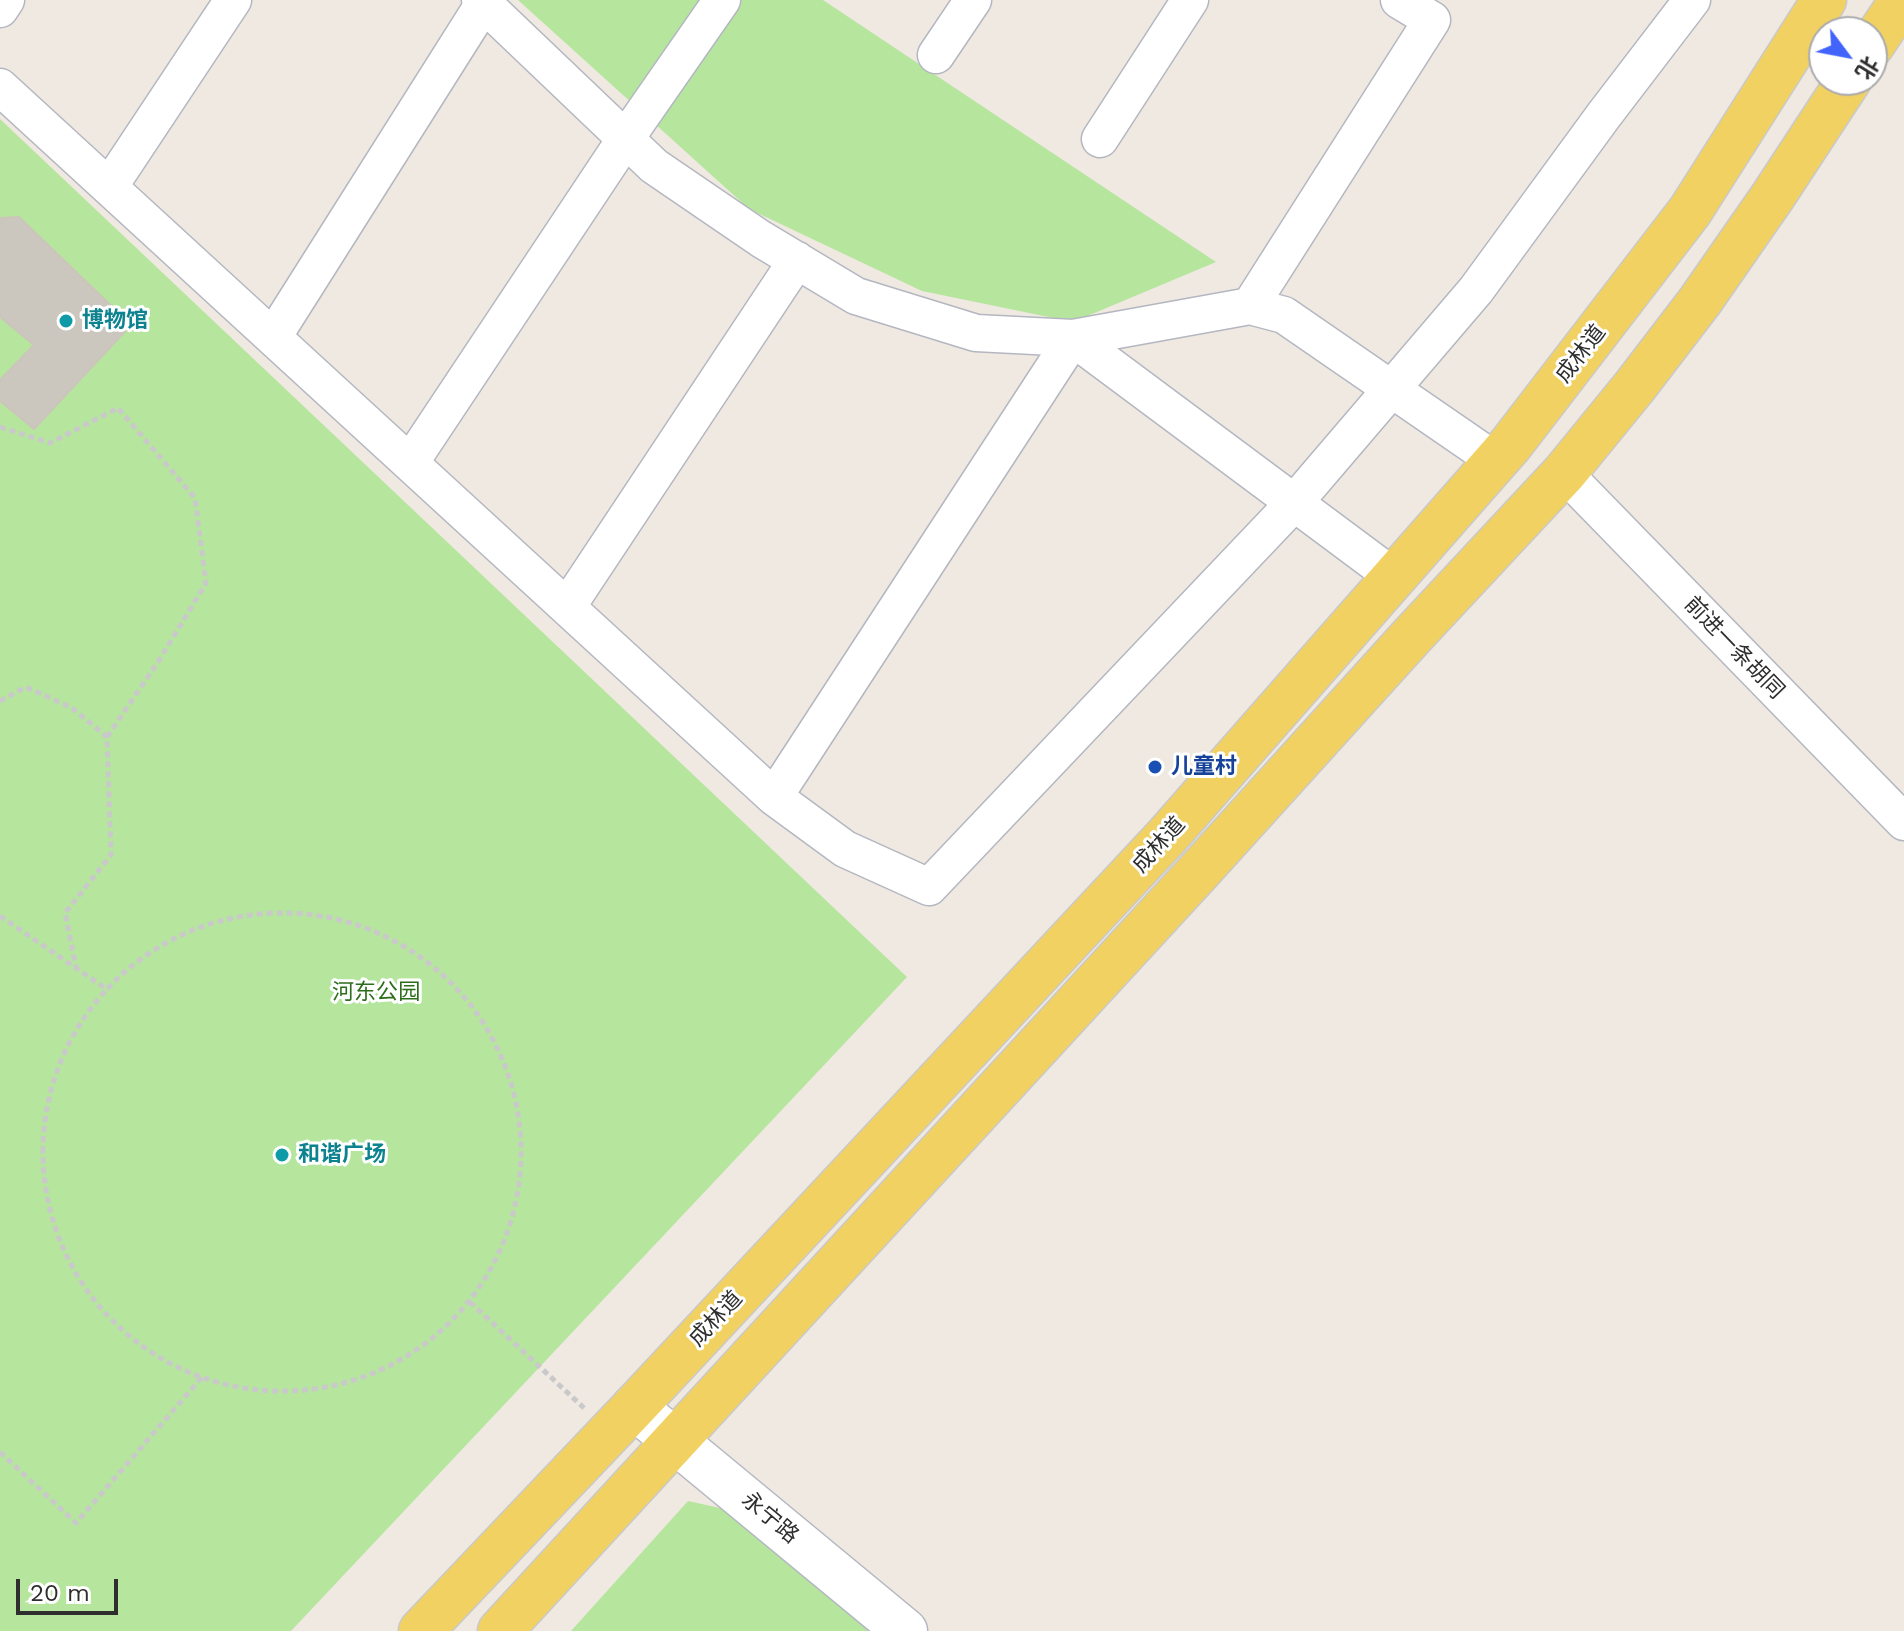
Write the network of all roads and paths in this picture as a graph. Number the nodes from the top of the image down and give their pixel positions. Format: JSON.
{"nodes":[{"id":1,"x":6,"y":0,"type":"edge"},
{"id":2,"x":233,"y":0,"type":"edge"},
{"id":3,"x":722,"y":0,"type":"edge"},
{"id":4,"x":973,"y":0,"type":"edge"},
{"id":5,"x":1190,"y":0,"type":"edge"},
{"id":6,"x":1399,"y":0,"type":"edge"},
{"id":7,"x":1692,"y":0,"type":"edge"},
{"id":8,"x":1824,"y":0,"type":"edge"},
{"id":9,"x":1902,"y":0,"type":"edge"},
{"id":10,"x":483,"y":1,"type":"edge"},
{"id":11,"x":0,"y":9,"type":"edge"},
{"id":12,"x":1888,"y":21,"type":"edge"},
{"id":13,"x":936,"y":55,"type":"dead end"},
{"id":14,"x":0,"y":87,"type":"edge"},
{"id":15,"x":1839,"y":96,"type":"edge"},
{"id":16,"x":626,"y":138,"type":"junction"},
{"id":17,"x":1100,"y":139,"type":"dead end"},
{"id":18,"x":109,"y":187,"type":"junction"},
{"id":19,"x":797,"y":260,"type":"junction"},
{"id":20,"x":1250,"y":306,"type":"junction"},
{"id":21,"x":273,"y":337,"type":"junction"},
{"id":22,"x":1073,"y":338,"type":"junction"},
{"id":23,"x":1391,"y":389,"type":"junction"},
{"id":24,"x":0,"y":427,"type":"edge"},
{"id":25,"x":1496,"y":461,"type":"junction"},
{"id":26,"x":410,"y":463,"type":"junction"},
{"id":27,"x":1564,"y":473,"type":"junction"},
{"id":28,"x":1294,"y":503,"type":"junction"},
{"id":29,"x":1394,"y":577,"type":"junction"},
{"id":30,"x":567,"y":607,"type":"junction"},
{"id":31,"x":0,"y":701,"type":"edge"},
{"id":32,"x":107,"y":737,"type":"junction"},
{"id":33,"x":774,"y":797,"type":"junction"},
{"id":34,"x":1904,"y":822,"type":"edge"},
{"id":35,"x":0,"y":916,"type":"edge"},
{"id":36,"x":76,"y":967,"type":"junction"},
{"id":37,"x":108,"y":990,"type":"junction"},
{"id":38,"x":470,"y":1302,"type":"junction"},
{"id":39,"x":202,"y":1377,"type":"junction"},
{"id":40,"x":622,"y":1420,"type":"junction"},
{"id":41,"x":677,"y":1441,"type":"junction"},
{"id":42,"x":0,"y":1452,"type":"edge"},
{"id":43,"x":421,"y":1631,"type":"edge"},
{"id":44,"x":500,"y":1631,"type":"edge"},
{"id":45,"x":905,"y":1631,"type":"edge"}],
"edges":[{"from":1,"to":11,"type":"street"},
{"from":2,"to":18,"type":"street"},
{"from":3,"to":16,"type":"street"},
{"from":4,"to":13,"type":"street"},
{"from":5,"to":17,"type":"street"},
{"from":6,"to":20,"type":"street"},
{"from":7,"to":23,"type":"street"},
{"from":8,"to":25,"type":"main road","name":"成林道"},
{"from":9,"to":12,"type":"main road"},
{"from":10,"to":16,"type":"street"},
{"from":10,"to":21,"type":"street"},
{"from":14,"to":18,"type":"street"},
{"from":15,"to":27,"type":"main road"},
{"from":16,"to":19,"type":"street"},
{"from":16,"to":26,"type":"street"},
{"from":18,"to":21,"type":"street"},
{"from":19,"to":22,"type":"street"},
{"from":19,"to":30,"type":"street"},
{"from":20,"to":22,"type":"street"},
{"from":20,"to":23,"type":"street"},
{"from":21,"to":26,"type":"street"},
{"from":22,"to":28,"type":"street"},
{"from":22,"to":33,"type":"street"},
{"from":23,"to":25,"type":"street"},
{"from":23,"to":28,"type":"street"},
{"from":24,"to":32,"type":"path"},
{"from":25,"to":29,"type":"main road","name":"成林道"},
{"from":26,"to":30,"type":"street"},
{"from":27,"to":34,"type":"street","name":"前进一条胡同"},
{"from":27,"to":41,"type":"main road"},
{"from":28,"to":29,"type":"street"},
{"from":28,"to":33,"type":"street"},
{"from":29,"to":40,"type":"main road","name":"成林道"},
{"from":30,"to":33,"type":"street"},
{"from":31,"to":32,"type":"path"},
{"from":32,"to":36,"type":"path"},
{"from":35,"to":36,"type":"path"},
{"from":36,"to":37,"type":"path"},
{"from":37,"to":38,"type":"path"},
{"from":37,"to":39,"type":"path"},
{"from":38,"to":39,"type":"path"},
{"from":38,"to":40,"type":"path"},
{"from":39,"to":42,"type":"path"},
{"from":40,"to":41,"type":"street","name":"永宁路"},
{"from":40,"to":43,"type":"main road","name":"成林道"},
{"from":41,"to":44,"type":"main road"},
{"from":41,"to":45,"type":"street","name":"永宁路"}]}
